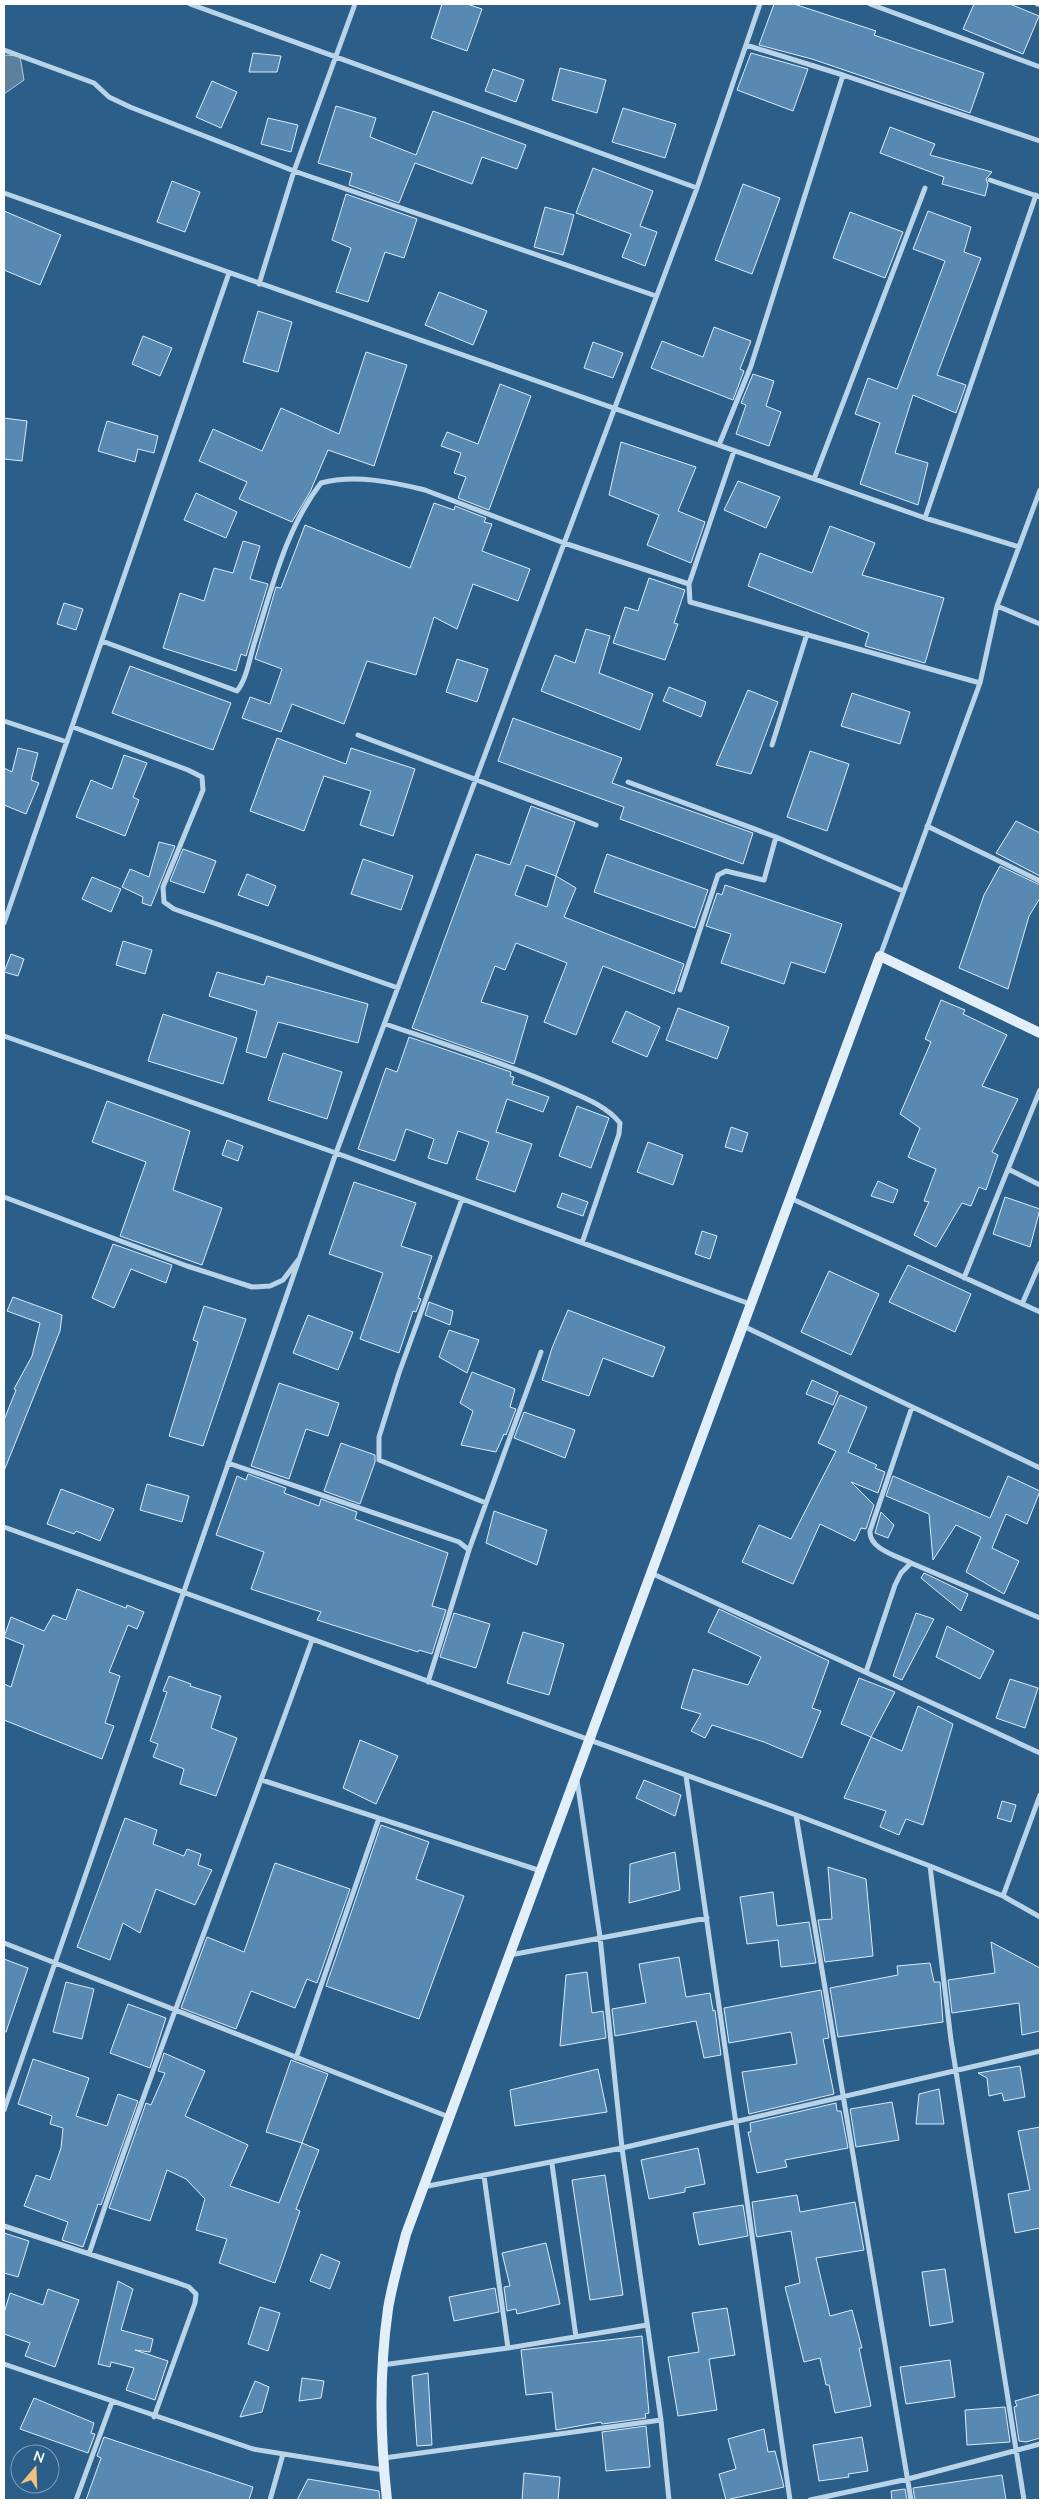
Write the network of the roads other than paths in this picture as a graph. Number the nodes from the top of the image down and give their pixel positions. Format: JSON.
{"nodes":[{"id":1,"x":190,"y":4,"type":"edge"},
{"id":2,"x":355,"y":4,"type":"edge"},
{"id":3,"x":760,"y":4,"type":"edge"},
{"id":4,"x":870,"y":4,"type":"edge"},
{"id":5,"x":746,"y":45,"type":"junction"},
{"id":6,"x":4,"y":50,"type":"edge"},
{"id":7,"x":337,"y":55,"type":"junction"},
{"id":8,"x":1040,"y":67,"type":"edge"},
{"id":9,"x":843,"y":75,"type":"junction"},
{"id":10,"x":1040,"y":141,"type":"edge"},
{"id":11,"x":294,"y":171,"type":"junction"},
{"id":12,"x":990,"y":180,"type":"dead end"},
{"id":13,"x":697,"y":188,"type":"junction"},
{"id":14,"x":925,"y":188,"type":"dead end"},
{"id":15,"x":4,"y":193,"type":"edge"},
{"id":16,"x":1038,"y":196,"type":"edge"},
{"id":17,"x":229,"y":273,"type":"junction"},
{"id":18,"x":259,"y":284,"type":"junction"},
{"id":19,"x":656,"y":296,"type":"junction"},
{"id":20,"x":614,"y":408,"type":"junction"},
{"id":21,"x":719,"y":445,"type":"junction"},
{"id":22,"x":734,"y":450,"type":"junction"},
{"id":23,"x":814,"y":479,"type":"junction"},
{"id":24,"x":1040,"y":490,"type":"edge"},
{"id":25,"x":925,"y":518,"type":"junction"},
{"id":26,"x":564,"y":543,"type":"junction"},
{"id":27,"x":1019,"y":547,"type":"junction"},
{"id":28,"x":689,"y":584,"type":"junction"},
{"id":29,"x":997,"y":606,"type":"junction"},
{"id":30,"x":1040,"y":624,"type":"edge"},
{"id":31,"x":806,"y":634,"type":"junction"},
{"id":32,"x":102,"y":641,"type":"junction"},
{"id":33,"x":980,"y":683,"type":"junction"},
{"id":34,"x":4,"y":721,"type":"edge"},
{"id":35,"x":72,"y":727,"type":"junction"},
{"id":36,"x":358,"y":735,"type":"dead end"},
{"id":37,"x":67,"y":742,"type":"junction"},
{"id":38,"x":772,"y":745,"type":"dead end"},
{"id":39,"x":476,"y":780,"type":"junction"},
{"id":40,"x":628,"y":782,"type":"dead end"},
{"id":41,"x":596,"y":825,"type":"dead end"},
{"id":42,"x":927,"y":826,"type":"junction"},
{"id":43,"x":776,"y":837,"type":"junction"},
{"id":44,"x":1040,"y":881,"type":"edge"},
{"id":45,"x":903,"y":891,"type":"junction"},
{"id":46,"x":4,"y":923,"type":"edge"},
{"id":47,"x":880,"y":956,"type":"junction"},
{"id":48,"x":398,"y":988,"type":"junction"},
{"id":49,"x":680,"y":990,"type":"dead end"},
{"id":50,"x":385,"y":1024,"type":"junction"},
{"id":51,"x":1040,"y":1033,"type":"edge"},
{"id":52,"x":4,"y":1036,"type":"edge"},
{"id":53,"x":1040,"y":1090,"type":"edge"},
{"id":54,"x":336,"y":1153,"type":"junction"},
{"id":55,"x":1008,"y":1169,"type":"junction"},
{"id":56,"x":1040,"y":1184,"type":"edge"},
{"id":57,"x":4,"y":1197,"type":"edge"},
{"id":58,"x":790,"y":1198,"type":"junction"},
{"id":59,"x":462,"y":1199,"type":"junction"},
{"id":60,"x":582,"y":1243,"type":"junction"},
{"id":61,"x":302,"y":1255,"type":"junction"},
{"id":62,"x":1040,"y":1263,"type":"edge"},
{"id":63,"x":964,"y":1278,"type":"junction"},
{"id":64,"x":751,"y":1304,"type":"junction"},
{"id":65,"x":1022,"y":1304,"type":"junction"},
{"id":66,"x":1040,"y":1312,"type":"edge"},
{"id":67,"x":743,"y":1326,"type":"junction"},
{"id":68,"x":541,"y":1352,"type":"dead end"},
{"id":69,"x":912,"y":1407,"type":"junction"},
{"id":70,"x":228,"y":1462,"type":"junction"},
{"id":71,"x":1040,"y":1468,"type":"edge"},
{"id":72,"x":486,"y":1503,"type":"junction"},
{"id":73,"x":4,"y":1527,"type":"edge"},
{"id":74,"x":469,"y":1550,"type":"junction"},
{"id":75,"x":911,"y":1564,"type":"junction"},
{"id":76,"x":651,"y":1573,"type":"junction"},
{"id":77,"x":183,"y":1592,"type":"junction"},
{"id":78,"x":1040,"y":1618,"type":"edge"},
{"id":79,"x":312,"y":1640,"type":"junction"},
{"id":80,"x":866,"y":1672,"type":"junction"},
{"id":81,"x":428,"y":1682,"type":"junction"},
{"id":82,"x":589,"y":1741,"type":"junction"},
{"id":83,"x":1040,"y":1753,"type":"edge"},
{"id":84,"x":576,"y":1774,"type":"junction"},
{"id":85,"x":686,"y":1776,"type":"junction"},
{"id":86,"x":262,"y":1780,"type":"junction"},
{"id":87,"x":1040,"y":1795,"type":"edge"},
{"id":88,"x":796,"y":1815,"type":"junction"},
{"id":89,"x":379,"y":1818,"type":"junction"},
{"id":90,"x":930,"y":1866,"type":"junction"},
{"id":91,"x":540,"y":1871,"type":"junction"},
{"id":92,"x":1003,"y":1896,"type":"junction"},
{"id":93,"x":1040,"y":1917,"type":"edge"},
{"id":94,"x":706,"y":1918,"type":"junction"},
{"id":95,"x":600,"y":1937,"type":"junction"},
{"id":96,"x":4,"y":1943,"type":"edge"},
{"id":97,"x":510,"y":1955,"type":"junction"},
{"id":98,"x":54,"y":1964,"type":"junction"},
{"id":99,"x":174,"y":2010,"type":"junction"},
{"id":100,"x":1040,"y":2051,"type":"edge"},
{"id":101,"x":296,"y":2058,"type":"junction"},
{"id":102,"x":956,"y":2070,"type":"junction"},
{"id":103,"x":843,"y":2098,"type":"junction"},
{"id":104,"x":4,"y":2110,"type":"edge"},
{"id":105,"x":449,"y":2117,"type":"junction"},
{"id":106,"x":736,"y":2122,"type":"junction"},
{"id":107,"x":622,"y":2148,"type":"junction"},
{"id":108,"x":552,"y":2164,"type":"junction"},
{"id":109,"x":484,"y":2176,"type":"junction"},
{"id":110,"x":423,"y":2187,"type":"junction"},
{"id":111,"x":4,"y":2226,"type":"edge"},
{"id":112,"x":89,"y":2254,"type":"junction"},
{"id":113,"x":647,"y":2325,"type":"junction"},
{"id":114,"x":576,"y":2337,"type":"junction"},
{"id":115,"x":508,"y":2348,"type":"junction"},
{"id":116,"x":4,"y":2364,"type":"edge"},
{"id":117,"x":382,"y":2365,"type":"junction"},
{"id":118,"x":112,"y":2402,"type":"junction"},
{"id":119,"x":154,"y":2417,"type":"junction"},
{"id":120,"x":662,"y":2420,"type":"junction"},
{"id":121,"x":1040,"y":2444,"type":"edge"},
{"id":122,"x":1017,"y":2450,"type":"junction"},
{"id":123,"x":283,"y":2454,"type":"junction"},
{"id":124,"x":384,"y":2458,"type":"junction"},
{"id":125,"x":384,"y":2470,"type":"junction"},
{"id":126,"x":908,"y":2479,"type":"junction"},
{"id":127,"x":76,"y":2500,"type":"edge"},
{"id":128,"x":270,"y":2500,"type":"edge"},
{"id":129,"x":387,"y":2500,"type":"edge"},
{"id":130,"x":669,"y":2500,"type":"edge"},
{"id":131,"x":790,"y":2500,"type":"edge"},
{"id":132,"x":810,"y":2500,"type":"edge"},
{"id":133,"x":911,"y":2500,"type":"edge"},
{"id":134,"x":1024,"y":2500,"type":"edge"}],
"edges":[{"from":1,"to":7,"type":"street"},
{"from":2,"to":7,"type":"street"},
{"from":3,"to":5,"type":"street"},
{"from":4,"to":8,"type":"street"},
{"from":5,"to":9,"type":"street"},
{"from":5,"to":13,"type":"street"},
{"from":6,"to":11,"type":"street"},
{"from":7,"to":11,"type":"street"},
{"from":7,"to":13,"type":"street"},
{"from":9,"to":10,"type":"street"},
{"from":9,"to":21,"type":"street"},
{"from":11,"to":18,"type":"street"},
{"from":11,"to":19,"type":"street"},
{"from":12,"to":16,"type":"street"},
{"from":13,"to":19,"type":"street"},
{"from":14,"to":23,"type":"street"},
{"from":15,"to":17,"type":"street"},
{"from":16,"to":25,"type":"street"},
{"from":17,"to":18,"type":"street"},
{"from":17,"to":32,"type":"street"},
{"from":18,"to":20,"type":"street"},
{"from":19,"to":20,"type":"street"},
{"from":20,"to":21,"type":"street"},
{"from":20,"to":26,"type":"street"},
{"from":21,"to":22,"type":"street"},
{"from":22,"to":23,"type":"street"},
{"from":22,"to":28,"type":"street"},
{"from":23,"to":25,"type":"street"},
{"from":24,"to":27,"type":"street"},
{"from":25,"to":27,"type":"street"},
{"from":26,"to":28,"type":"street"},
{"from":26,"to":32,"type":"street"},
{"from":26,"to":39,"type":"street"},
{"from":27,"to":29,"type":"street"},
{"from":28,"to":31,"type":"street"},
{"from":29,"to":30,"type":"street"},
{"from":29,"to":33,"type":"street"},
{"from":31,"to":33,"type":"street"},
{"from":31,"to":38,"type":"street"},
{"from":32,"to":35,"type":"street"},
{"from":33,"to":42,"type":"street"},
{"from":34,"to":37,"type":"street"},
{"from":35,"to":37,"type":"street"},
{"from":35,"to":48,"type":"street"},
{"from":36,"to":39,"type":"street"},
{"from":37,"to":46,"type":"street"},
{"from":39,"to":41,"type":"street"},
{"from":39,"to":48,"type":"street"},
{"from":40,"to":43,"type":"street"},
{"from":42,"to":44,"type":"street"},
{"from":42,"to":45,"type":"street"},
{"from":43,"to":45,"type":"street"},
{"from":43,"to":49,"type":"street"},
{"from":45,"to":47,"type":"street"},
{"from":47,"to":51,"type":"street"},
{"from":47,"to":58,"type":"street"},
{"from":48,"to":50,"type":"street"},
{"from":50,"to":54,"type":"street"},
{"from":50,"to":60,"type":"street"},
{"from":52,"to":54,"type":"street"},
{"from":53,"to":55,"type":"street"},
{"from":54,"to":59,"type":"street"},
{"from":54,"to":61,"type":"street"},
{"from":55,"to":56,"type":"street"},
{"from":55,"to":63,"type":"street"},
{"from":57,"to":61,"type":"street"},
{"from":58,"to":63,"type":"street"},
{"from":58,"to":64,"type":"street"},
{"from":59,"to":60,"type":"street"},
{"from":59,"to":72,"type":"street"},
{"from":60,"to":64,"type":"street"},
{"from":61,"to":70,"type":"street"},
{"from":62,"to":65,"type":"street"},
{"from":63,"to":65,"type":"street"},
{"from":64,"to":67,"type":"street"},
{"from":65,"to":66,"type":"street"},
{"from":67,"to":69,"type":"street"},
{"from":67,"to":76,"type":"street"},
{"from":68,"to":72,"type":"street"},
{"from":69,"to":71,"type":"street"},
{"from":69,"to":75,"type":"street"},
{"from":70,"to":74,"type":"street"},
{"from":70,"to":77,"type":"street"},
{"from":72,"to":74,"type":"street"},
{"from":73,"to":77,"type":"street"},
{"from":74,"to":81,"type":"street"},
{"from":75,"to":78,"type":"street"},
{"from":75,"to":80,"type":"street"},
{"from":76,"to":80,"type":"street"},
{"from":76,"to":82,"type":"street"},
{"from":77,"to":79,"type":"street"},
{"from":77,"to":98,"type":"street"},
{"from":79,"to":81,"type":"street"},
{"from":79,"to":86,"type":"street"},
{"from":80,"to":83,"type":"street"},
{"from":81,"to":82,"type":"street"},
{"from":82,"to":84,"type":"street"},
{"from":82,"to":85,"type":"street"},
{"from":84,"to":91,"type":"street"},
{"from":84,"to":95,"type":"street"},
{"from":85,"to":88,"type":"street"},
{"from":85,"to":94,"type":"street"},
{"from":86,"to":89,"type":"street"},
{"from":86,"to":99,"type":"street"},
{"from":87,"to":92,"type":"street"},
{"from":88,"to":90,"type":"street"},
{"from":88,"to":103,"type":"street"},
{"from":89,"to":91,"type":"street"},
{"from":89,"to":101,"type":"street"},
{"from":90,"to":92,"type":"street"},
{"from":90,"to":102,"type":"street"},
{"from":91,"to":97,"type":"street"},
{"from":92,"to":93,"type":"street"},
{"from":94,"to":95,"type":"street"},
{"from":94,"to":106,"type":"street"},
{"from":95,"to":97,"type":"street"},
{"from":95,"to":107,"type":"street"},
{"from":96,"to":98,"type":"street"},
{"from":97,"to":105,"type":"street"},
{"from":98,"to":99,"type":"street"},
{"from":98,"to":104,"type":"street"},
{"from":99,"to":101,"type":"street"},
{"from":99,"to":112,"type":"street"},
{"from":100,"to":102,"type":"street"},
{"from":101,"to":105,"type":"street"},
{"from":102,"to":103,"type":"street"},
{"from":102,"to":122,"type":"street"},
{"from":103,"to":106,"type":"street"},
{"from":103,"to":126,"type":"street"},
{"from":105,"to":110,"type":"street"},
{"from":106,"to":107,"type":"street"},
{"from":106,"to":131,"type":"street"},
{"from":107,"to":108,"type":"street"},
{"from":107,"to":113,"type":"street"},
{"from":108,"to":109,"type":"street"},
{"from":108,"to":114,"type":"street"},
{"from":109,"to":110,"type":"street"},
{"from":109,"to":115,"type":"street"},
{"from":110,"to":117,"type":"street"},
{"from":111,"to":112,"type":"street"},
{"from":112,"to":119,"type":"street"},
{"from":113,"to":114,"type":"street"},
{"from":113,"to":120,"type":"street"},
{"from":114,"to":115,"type":"street"},
{"from":115,"to":117,"type":"street"},
{"from":116,"to":118,"type":"street"},
{"from":117,"to":124,"type":"street"},
{"from":118,"to":119,"type":"street"},
{"from":118,"to":127,"type":"street"},
{"from":119,"to":123,"type":"street"},
{"from":120,"to":124,"type":"street"},
{"from":120,"to":130,"type":"street"},
{"from":121,"to":122,"type":"street"},
{"from":122,"to":126,"type":"street"},
{"from":122,"to":134,"type":"street"},
{"from":123,"to":125,"type":"street"},
{"from":123,"to":128,"type":"street"},
{"from":124,"to":125,"type":"street"},
{"from":125,"to":129,"type":"street"},
{"from":126,"to":132,"type":"street"},
{"from":126,"to":133,"type":"street"}]}
